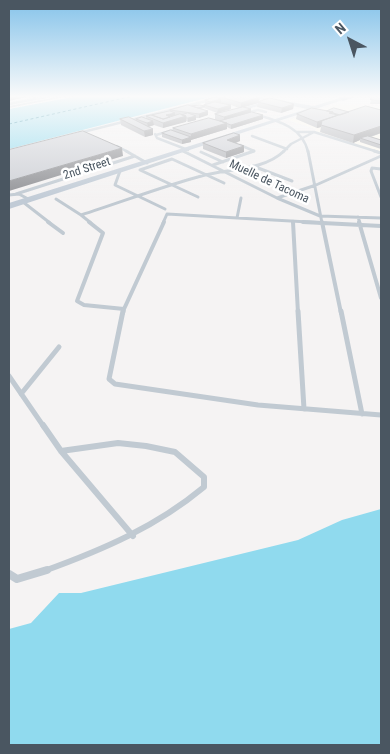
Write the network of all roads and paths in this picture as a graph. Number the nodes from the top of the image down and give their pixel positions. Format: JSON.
{"nodes":[{"id":1,"x":84,"y":131,"type":"edge"},
{"id":2,"x":149,"y":131,"type":"edge"},
{"id":3,"x":168,"y":131,"type":"edge"},
{"id":4,"x":244,"y":131,"type":"edge"},
{"id":5,"x":81,"y":132,"type":"junction"},
{"id":6,"x":297,"y":132,"type":"joint"},
{"id":7,"x":314,"y":132,"type":"junction"},
{"id":8,"x":74,"y":134,"type":"edge"},
{"id":9,"x":156,"y":135,"type":"junction"},
{"id":10,"x":252,"y":136,"type":"dead end"},
{"id":11,"x":80,"y":137,"type":"edge"},
{"id":12,"x":303,"y":140,"type":"junction"},
{"id":13,"x":111,"y":144,"type":"edge"},
{"id":14,"x":240,"y":145,"type":"edge"},
{"id":15,"x":287,"y":149,"type":"junction"},
{"id":16,"x":185,"y":151,"type":"junction"},
{"id":17,"x":200,"y":152,"type":"dead end"},
{"id":18,"x":381,"y":155,"type":"edge"},
{"id":19,"x":135,"y":156,"type":"junction"},
{"id":20,"x":107,"y":159,"type":"edge"},
{"id":21,"x":116,"y":162,"type":"junction"},
{"id":22,"x":223,"y":162,"type":"junction"},
{"id":23,"x":148,"y":163,"type":"junction"},
{"id":24,"x":213,"y":165,"type":"junction"},
{"id":25,"x":253,"y":166,"type":"junction"},
{"id":26,"x":381,"y":169,"type":"edge"},
{"id":27,"x":120,"y":171,"type":"junction"},
{"id":28,"x":224,"y":171,"type":"junction"},
{"id":29,"x":205,"y":175,"type":"junction"},
{"id":30,"x":292,"y":181,"type":"dead end"},
{"id":31,"x":26,"y":183,"type":"edge"},
{"id":32,"x":224,"y":183,"type":"dead end"},
{"id":33,"x":172,"y":185,"type":"junction"},
{"id":34,"x":316,"y":185,"type":"junction"},
{"id":35,"x":35,"y":188,"type":"junction"},
{"id":36,"x":16,"y":194,"type":"junction"},
{"id":37,"x":9,"y":196,"type":"edge"},
{"id":38,"x":138,"y":196,"type":"junction"},
{"id":39,"x":198,"y":197,"type":"dead end"},
{"id":40,"x":381,"y":197,"type":"edge"},
{"id":41,"x":241,"y":198,"type":"dead end"},
{"id":42,"x":277,"y":198,"type":"junction"},
{"id":43,"x":56,"y":199,"type":"dead end"},
{"id":44,"x":26,"y":201,"type":"junction"},
{"id":45,"x":9,"y":206,"type":"edge"},
{"id":46,"x":165,"y":208,"type":"dead end"},
{"id":47,"x":81,"y":215,"type":"junction"},
{"id":48,"x":320,"y":216,"type":"junction"},
{"id":49,"x":358,"y":217,"type":"junction"},
{"id":50,"x":238,"y":218,"type":"junction"},
{"id":51,"x":381,"y":218,"type":"edge"},
{"id":52,"x":293,"y":221,"type":"junction"},
{"id":53,"x":324,"y":223,"type":"junction"},
{"id":54,"x":361,"y":225,"type":"junction"},
{"id":55,"x":381,"y":226,"type":"edge"},
{"id":56,"x":62,"y":233,"type":"dead end"},
{"id":57,"x":381,"y":298,"type":"edge"},
{"id":58,"x":124,"y":309,"type":"junction"},
{"id":59,"x":59,"y":347,"type":"dead end"},
{"id":60,"x":9,"y":376,"type":"edge"},
{"id":61,"x":20,"y":394,"type":"junction"},
{"id":62,"x":304,"y":409,"type":"junction"},
{"id":63,"x":362,"y":414,"type":"junction"},
{"id":64,"x":381,"y":416,"type":"edge"},
{"id":65,"x":61,"y":451,"type":"junction"},
{"id":66,"x":133,"y":536,"type":"junction"},
{"id":67,"x":9,"y":574,"type":"edge"}],
"edges":[{"from":1,"to":5,"type":"lane"},
{"from":2,"to":9,"type":"lane","name":"Muelle de Tacoma"},
{"from":3,"to":9,"type":"lane"},
{"from":4,"to":16,"type":"street","name":"2nd Street"},
{"from":5,"to":8,"type":"lane"},
{"from":5,"to":11,"type":"lane"},
{"from":6,"to":7,"type":"lane"},
{"from":6,"to":12,"type":"lane"},
{"from":7,"to":12,"type":"lane"},
{"from":7,"to":18,"type":"lane"},
{"from":9,"to":16,"type":"lane","name":"Muelle de Tacoma"},
{"from":10,"to":15,"type":"lane"},
{"from":12,"to":15,"type":"lane"},
{"from":12,"to":34,"type":"lane"},
{"from":13,"to":19,"type":"lane"},
{"from":14,"to":22,"type":"lane"},
{"from":15,"to":25,"type":"lane"},
{"from":16,"to":23,"type":"street","name":"2nd Street"},
{"from":16,"to":24,"type":"lane","name":"Muelle de Tacoma"},
{"from":17,"to":22,"type":"lane"},
{"from":18,"to":34,"type":"lane"},
{"from":19,"to":21,"type":"lane"},
{"from":19,"to":23,"type":"lane"},
{"from":20,"to":21,"type":"lane"},
{"from":21,"to":35,"type":"lane"},
{"from":22,"to":24,"type":"lane"},
{"from":23,"to":27,"type":"street","name":"2nd Street"},
{"from":24,"to":28,"type":"lane","name":"Muelle de Tacoma"},
{"from":25,"to":28,"type":"lane"},
{"from":25,"to":30,"type":"lane"},
{"from":26,"to":40,"type":"lane"},
{"from":27,"to":38,"type":"lane"},
{"from":27,"to":44,"type":"street","name":"2nd Street"},
{"from":28,"to":29,"type":"lane"},
{"from":28,"to":42,"type":"lane","name":"Muelle de Tacoma"},
{"from":29,"to":32,"type":"lane"},
{"from":29,"to":33,"type":"lane"},
{"from":29,"to":33,"type":"lane"},
{"from":31,"to":35,"type":"lane"},
{"from":33,"to":38,"type":"lane"},
{"from":33,"to":39,"type":"lane"},
{"from":34,"to":42,"type":"lane"},
{"from":34,"to":48,"type":"lane"},
{"from":35,"to":36,"type":"lane"},
{"from":36,"to":37,"type":"lane"},
{"from":36,"to":44,"type":"lane"},
{"from":38,"to":46,"type":"lane"},
{"from":38,"to":47,"type":"lane"},
{"from":41,"to":50,"type":"lane"},
{"from":42,"to":48,"type":"lane","name":"Muelle de Tacoma"},
{"from":43,"to":47,"type":"lane"},
{"from":44,"to":45,"type":"street","name":"2nd Street"},
{"from":44,"to":56,"type":"lane"},
{"from":47,"to":58,"type":"lane"},
{"from":48,"to":49,"type":"lane"},
{"from":48,"to":53,"type":"lane"},
{"from":49,"to":51,"type":"lane"},
{"from":49,"to":54,"type":"lane"},
{"from":50,"to":52,"type":"lane"},
{"from":50,"to":58,"type":"lane"},
{"from":52,"to":53,"type":"lane"},
{"from":52,"to":62,"type":"lane"},
{"from":53,"to":54,"type":"lane"},
{"from":53,"to":63,"type":"lane"},
{"from":54,"to":55,"type":"lane"},
{"from":54,"to":57,"type":"lane"},
{"from":58,"to":62,"type":"lane"},
{"from":59,"to":61,"type":"lane"},
{"from":60,"to":61,"type":"lane"},
{"from":61,"to":65,"type":"lane"},
{"from":62,"to":63,"type":"lane"},
{"from":63,"to":64,"type":"lane"},
{"from":65,"to":66,"type":"lane"},
{"from":65,"to":66,"type":"lane"},
{"from":66,"to":67,"type":"lane"}]}
